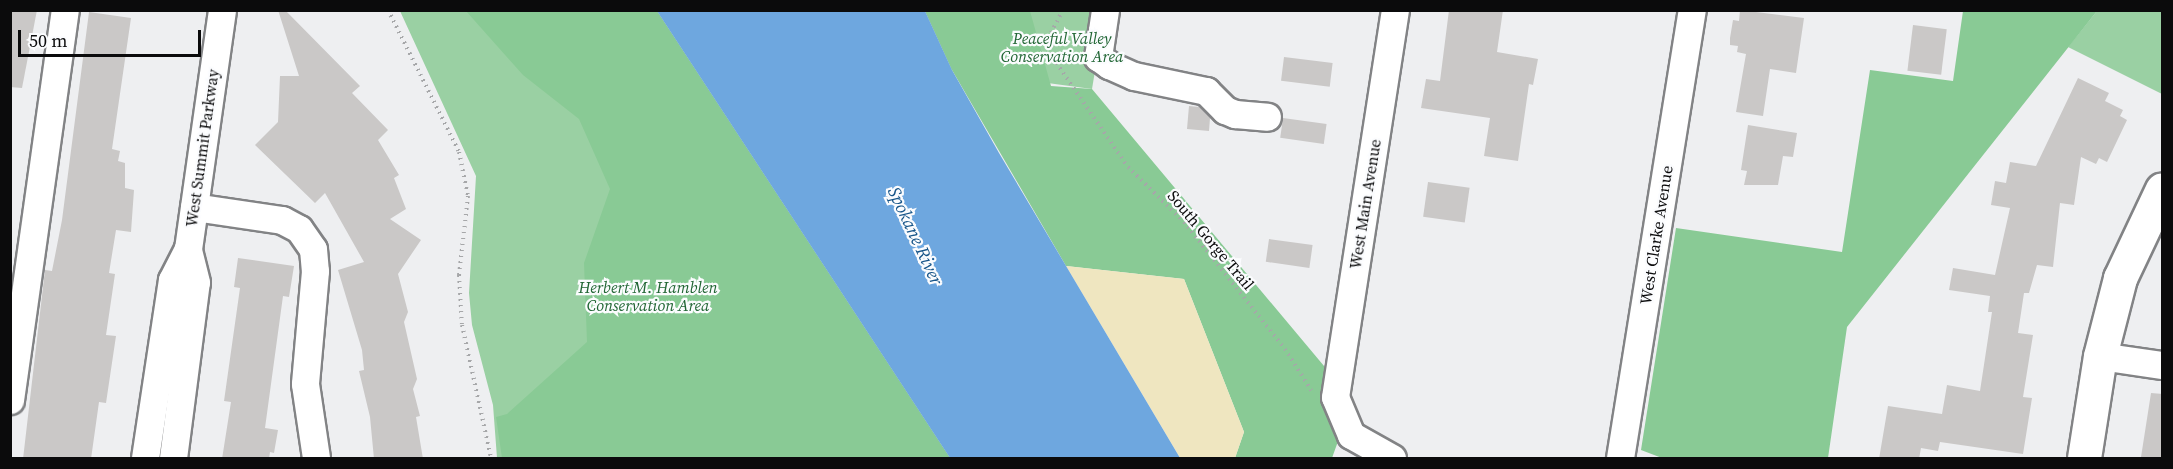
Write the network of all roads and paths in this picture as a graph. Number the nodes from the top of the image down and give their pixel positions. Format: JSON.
{"nodes":[{"id":1,"x":65,"y":10,"type":"edge"},
{"id":2,"x":222,"y":10,"type":"edge"},
{"id":3,"x":388,"y":10,"type":"edge"},
{"id":4,"x":1063,"y":10,"type":"edge"},
{"id":5,"x":1105,"y":10,"type":"edge"},
{"id":6,"x":1395,"y":10,"type":"edge"},
{"id":7,"x":1692,"y":10,"type":"edge"},
{"id":8,"x":1267,"y":117,"type":"dead end"},
{"id":9,"x":2163,"y":189,"type":"edge"},
{"id":10,"x":194,"y":207,"type":"junction"},
{"id":11,"x":188,"y":249,"type":"junction"},
{"id":12,"x":2100,"y":356,"type":"junction"},
{"id":13,"x":2163,"y":365,"type":"edge"},
{"id":14,"x":10,"y":399,"type":"edge"},
{"id":15,"x":1325,"y":399,"type":"junction"},
{"id":16,"x":145,"y":459,"type":"edge"},
{"id":17,"x":173,"y":459,"type":"edge"},
{"id":18,"x":316,"y":459,"type":"edge"},
{"id":19,"x":491,"y":459,"type":"edge"},
{"id":20,"x":1392,"y":459,"type":"edge"},
{"id":21,"x":1620,"y":459,"type":"edge"},
{"id":22,"x":2084,"y":459,"type":"edge"}],
"edges":[{"from":1,"to":14,"type":"street"},
{"from":2,"to":10,"type":"street","name":"West Summit Parkway"},
{"from":3,"to":19,"type":"path"},
{"from":4,"to":15,"type":"path","name":"South Gorge Trail"},
{"from":5,"to":8,"type":"street"},
{"from":6,"to":15,"type":"street","name":"West Main Avenue"},
{"from":7,"to":21,"type":"street","name":"West Clarke Avenue"},
{"from":9,"to":12,"type":"main road"},
{"from":10,"to":11,"type":"street","name":"West Summit Parkway"},
{"from":10,"to":18,"type":"street"},
{"from":11,"to":16,"type":"street","name":"West Summit Parkway"},
{"from":11,"to":17,"type":"street","name":"West Summit Parkway"},
{"from":12,"to":13,"type":"street"},
{"from":12,"to":22,"type":"main road"},
{"from":15,"to":20,"type":"street"}]}
